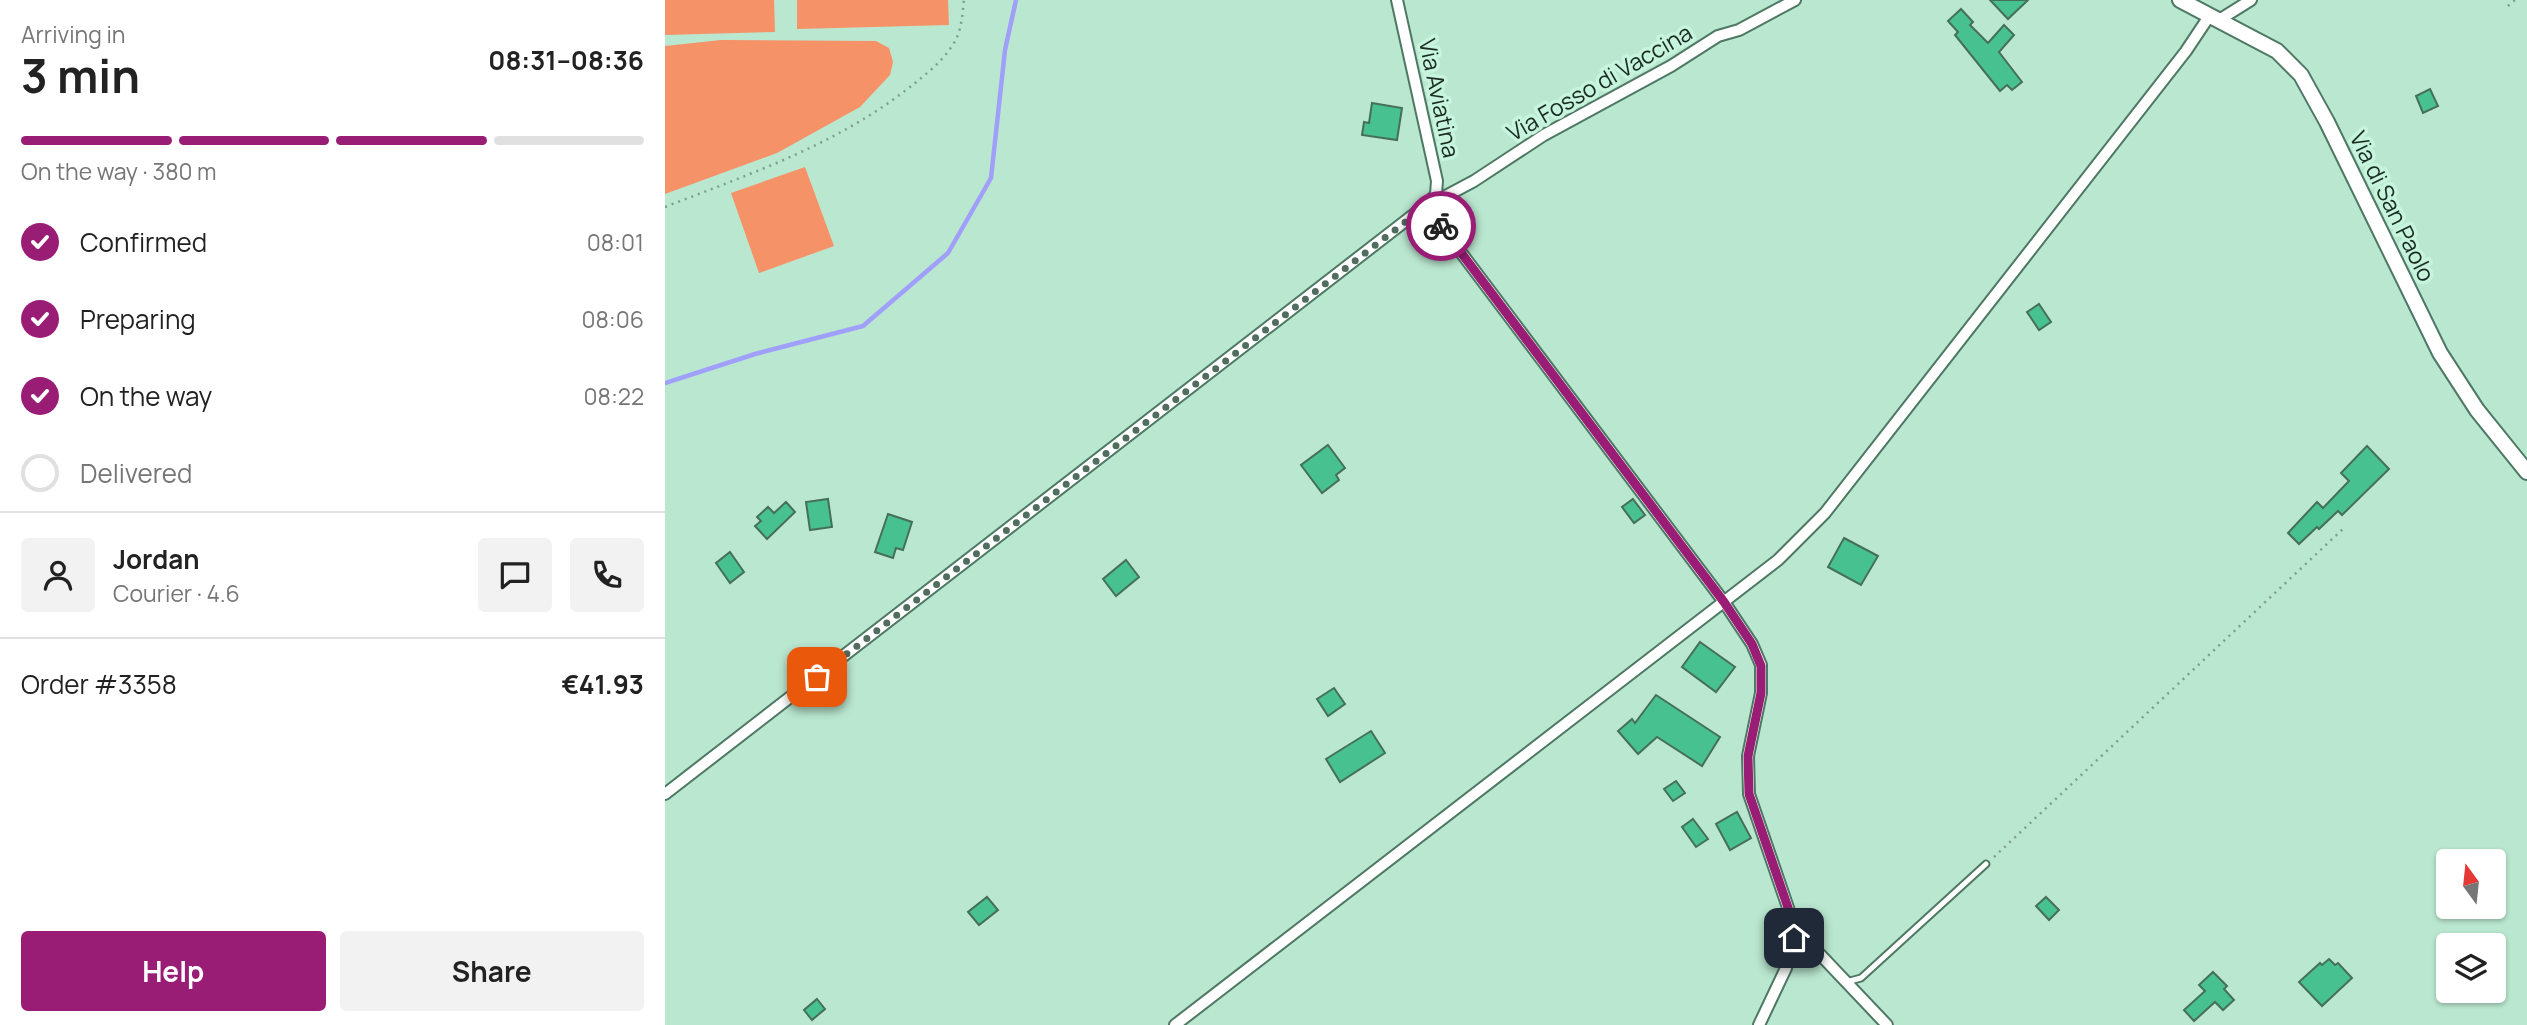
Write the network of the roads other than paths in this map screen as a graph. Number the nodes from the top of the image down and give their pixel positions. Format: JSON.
{"nodes":[{"id":1,"x":1397,"y":0,"type":"edge"},
{"id":2,"x":1795,"y":0,"type":"edge"},
{"id":3,"x":2181,"y":0,"type":"edge"},
{"id":4,"x":2251,"y":0,"type":"edge"},
{"id":5,"x":2214,"y":17,"type":"junction"},
{"id":6,"x":1426,"y":206,"type":"junction"},
{"id":7,"x":2527,"y":472,"type":"edge"},
{"id":8,"x":1724,"y":602,"type":"junction"},
{"id":9,"x":665,"y":794,"type":"edge"},
{"id":10,"x":1986,"y":864,"type":"road end"},
{"id":11,"x":1795,"y":928,"type":"junction"},
{"id":12,"x":1846,"y":982,"type":"junction"},
{"id":13,"x":1175,"y":1025,"type":"edge"},
{"id":14,"x":1759,"y":1025,"type":"edge"},
{"id":15,"x":1887,"y":1025,"type":"edge"}],
"edges":[{"from":1,"to":6,"type":"street","name":"Via Aviatina"},
{"from":2,"to":6,"type":"street","name":"Via Fosso di Vaccina"},
{"from":3,"to":5,"type":"street","name":"Via di San Paolo"},
{"from":4,"to":5,"type":"street"},
{"from":5,"to":7,"type":"street","name":"Via di San Paolo"},
{"from":5,"to":8,"type":"street"},
{"from":6,"to":8,"type":"street"},
{"from":6,"to":9,"type":"street"},
{"from":8,"to":11,"type":"street"},
{"from":8,"to":13,"type":"street"},
{"from":10,"to":12,"type":"lane"},
{"from":11,"to":12,"type":"street"},
{"from":11,"to":14,"type":"street"},
{"from":12,"to":15,"type":"street"}]}
